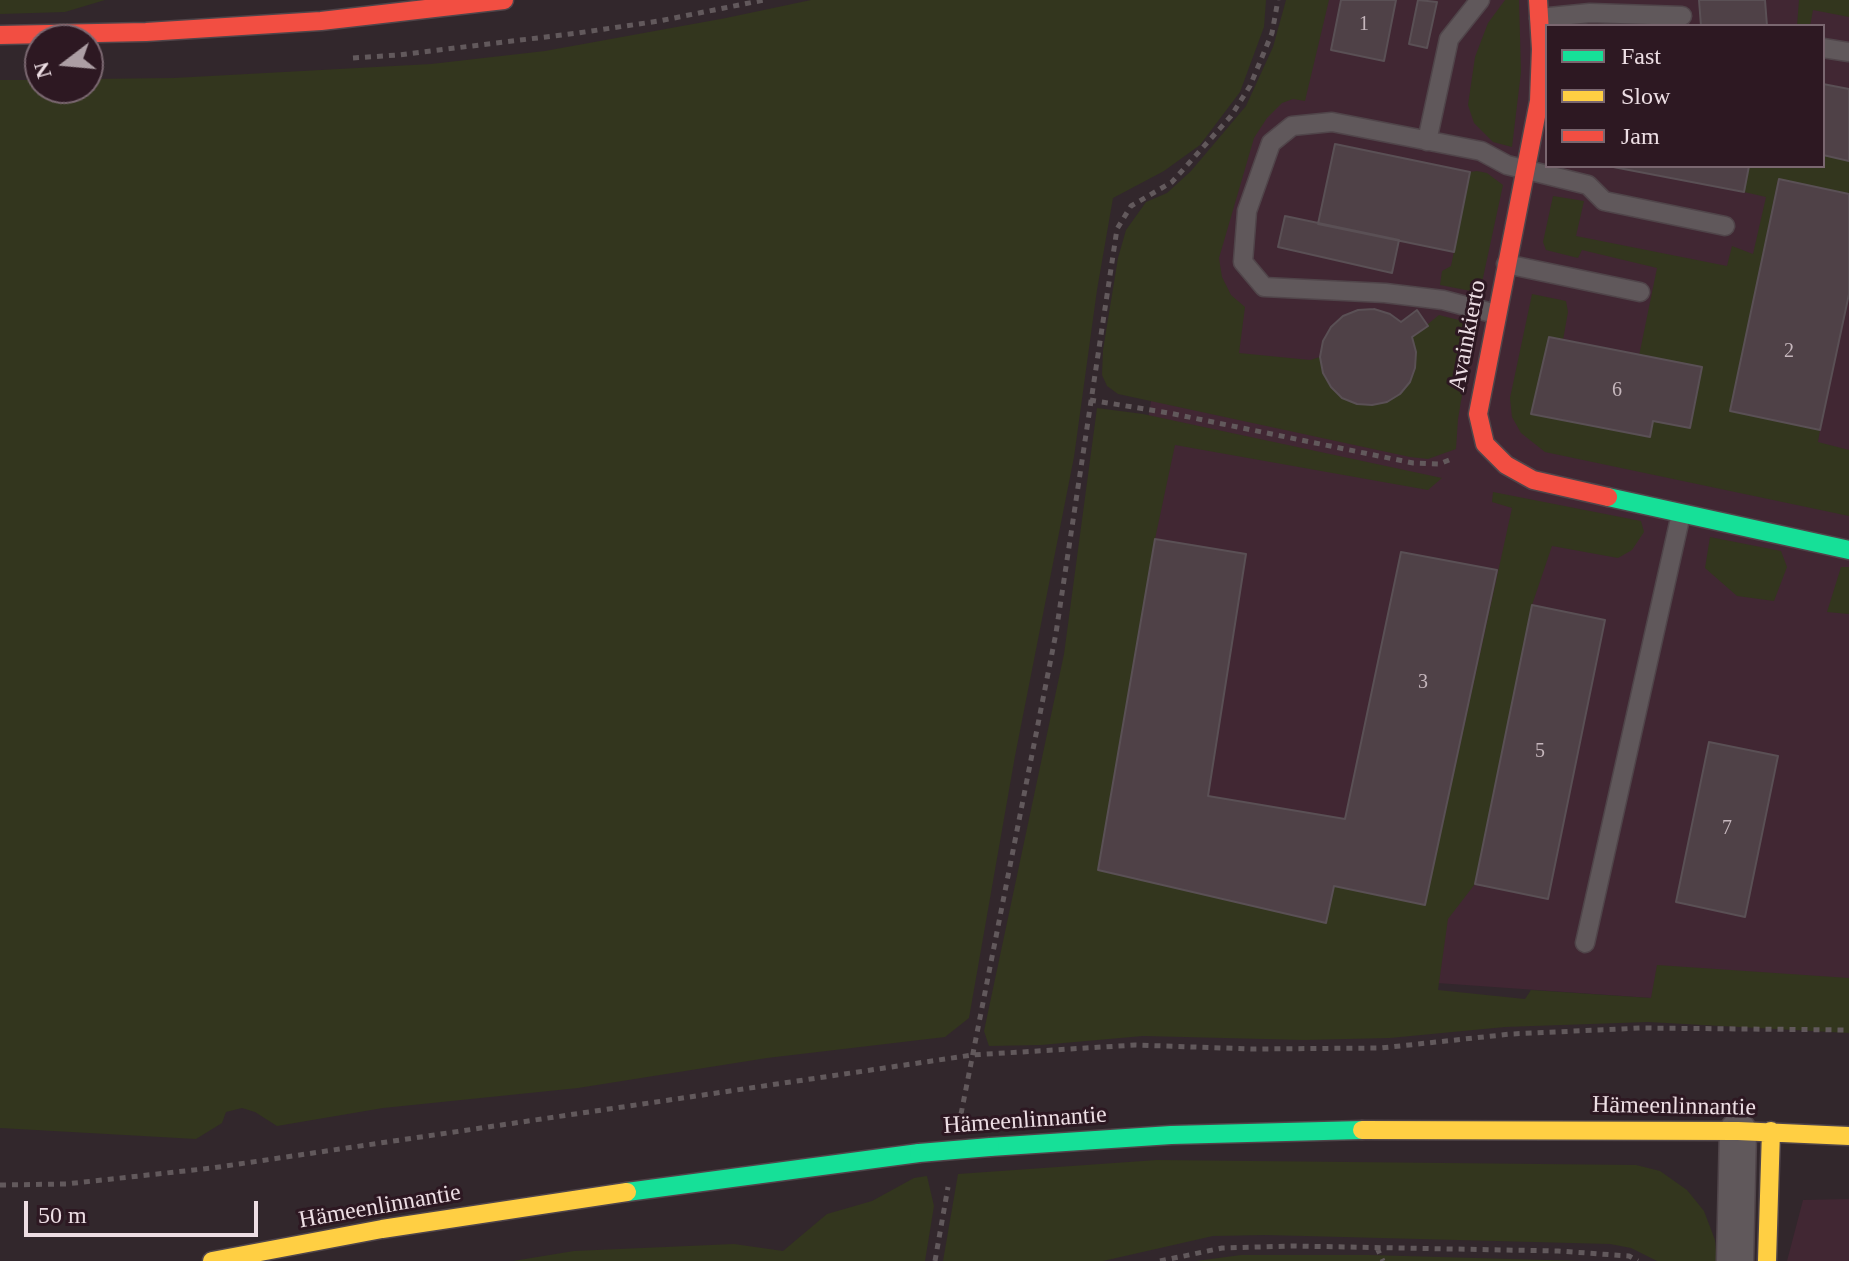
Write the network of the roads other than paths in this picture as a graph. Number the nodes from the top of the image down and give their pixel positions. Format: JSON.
{"nodes":[{"id":1,"x":504,"y":0,"type":"edge"},
{"id":2,"x":1480,"y":0,"type":"edge"},
{"id":3,"x":1538,"y":9,"type":"edge"},
{"id":4,"x":1682,"y":16,"type":"dead end"},
{"id":5,"x":0,"y":35,"type":"edge"},
{"id":6,"x":1825,"y":48,"type":"edge"},
{"id":7,"x":1849,"y":52,"type":"edge"},
{"id":8,"x":1427,"y":141,"type":"junction"},
{"id":9,"x":1526,"y":168,"type":"junction"},
{"id":10,"x":1725,"y":226,"type":"dead end"},
{"id":11,"x":1506,"y":264,"type":"junction"},
{"id":12,"x":1640,"y":292,"type":"dead end"},
{"id":13,"x":1496,"y":314,"type":"junction"},
{"id":14,"x":1681,"y":514,"type":"junction"},
{"id":15,"x":1849,"y":550,"type":"edge"},
{"id":16,"x":1585,"y":943,"type":"dead end"},
{"id":17,"x":1754,"y":1131,"type":"junction"},
{"id":18,"x":1849,"y":1136,"type":"edge"},
{"id":19,"x":212,"y":1261,"type":"edge"},
{"id":20,"x":1735,"y":1261,"type":"edge"},
{"id":21,"x":1767,"y":1261,"type":"edge"}],
"edges":[{"from":1,"to":5,"type":"main road"},
{"from":2,"to":8,"type":"lane"},
{"from":3,"to":4,"type":"lane"},
{"from":3,"to":9,"type":"main road","name":"Avainkierto"},
{"from":6,"to":7,"type":"lane"},
{"from":8,"to":9,"type":"lane"},
{"from":8,"to":13,"type":"lane"},
{"from":9,"to":10,"type":"lane"},
{"from":9,"to":11,"type":"main road","name":"Avainkierto"},
{"from":11,"to":12,"type":"lane"},
{"from":11,"to":13,"type":"main road","name":"Avainkierto"},
{"from":13,"to":14,"type":"main road","name":"Avainkierto"},
{"from":14,"to":15,"type":"main road"},
{"from":14,"to":16,"type":"lane"},
{"from":17,"to":18,"type":"main road","name":"Hämeenlinnantie"},
{"from":17,"to":19,"type":"main road","name":"Hämeenlinnantie","bridge":true},
{"from":17,"to":20,"type":"street"},
{"from":17,"to":21,"type":"main road"}]}
